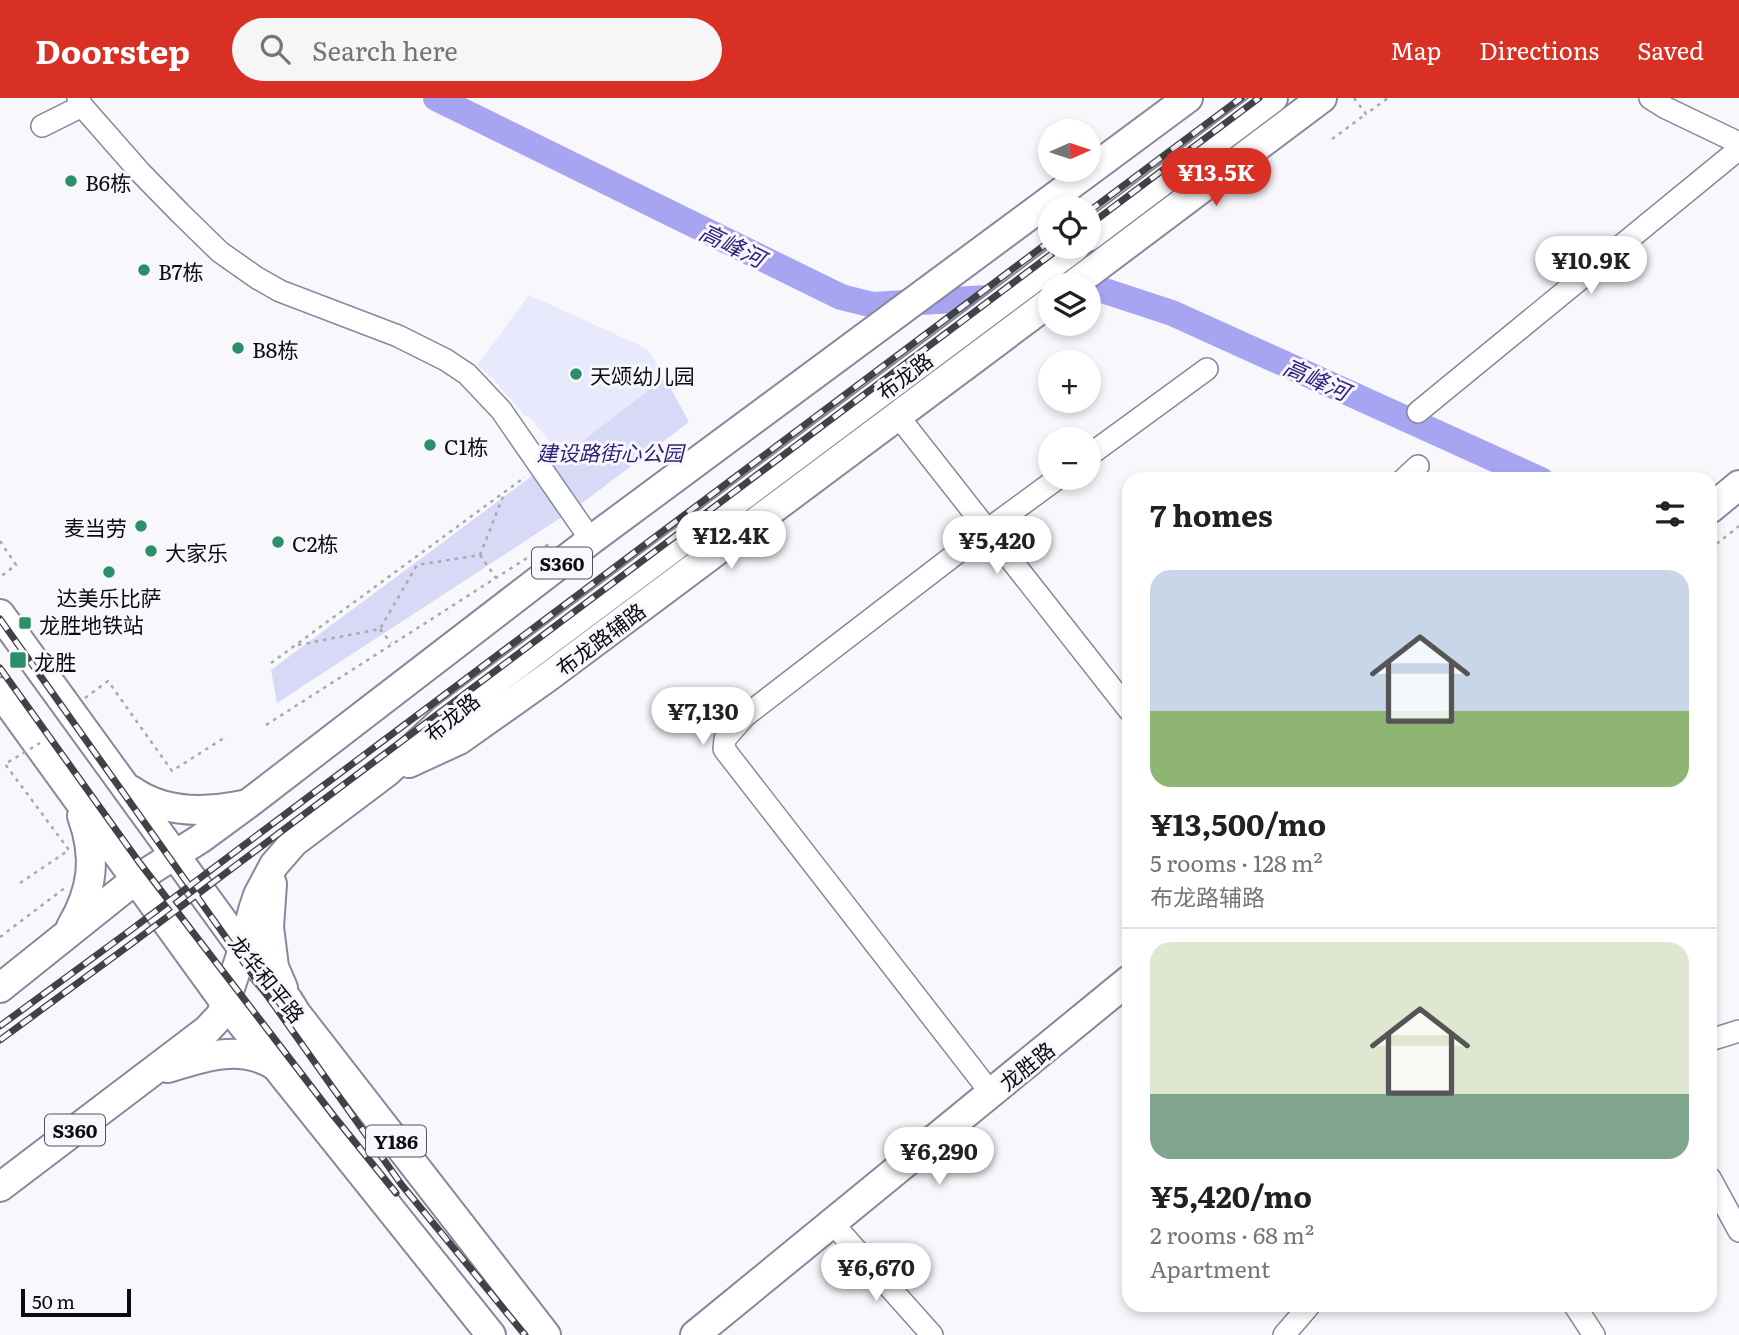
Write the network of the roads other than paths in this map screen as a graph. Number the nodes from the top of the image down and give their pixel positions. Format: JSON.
{"nodes":[{"id":1,"x":1188,"y":98,"type":"edge"},
{"id":2,"x":1273,"y":98,"type":"edge"},
{"id":3,"x":1322,"y":98,"type":"edge"},
{"id":4,"x":1650,"y":98,"type":"edge"},
{"id":5,"x":80,"y":102,"type":"edge"},
{"id":6,"x":42,"y":126,"type":"dead end"},
{"id":7,"x":1739,"y":143,"type":"edge"},
{"id":8,"x":1739,"y":149,"type":"edge"},
{"id":9,"x":1101,"y":227,"type":"edge"},
{"id":10,"x":1059,"y":259,"type":"edge"},
{"id":11,"x":1089,"y":273,"type":"edge"},
{"id":12,"x":1038,"y":311,"type":"edge"},
{"id":13,"x":1207,"y":369,"type":"dead end"},
{"id":14,"x":1418,"y":412,"type":"dead end"},
{"id":15,"x":898,"y":416,"type":"junction"},
{"id":16,"x":1101,"y":446,"type":"edge"},
{"id":17,"x":1042,"y":490,"type":"edge"},
{"id":18,"x":988,"y":530,"type":"junction"},
{"id":19,"x":592,"y":540,"type":"junction"},
{"id":20,"x":0,"y":614,"type":"edge"},
{"id":21,"x":0,"y":692,"type":"edge"},
{"id":22,"x":1122,"y":700,"type":"edge"},
{"id":23,"x":387,"y":772,"type":"junction"},
{"id":24,"x":125,"y":785,"type":"junction"},
{"id":25,"x":75,"y":797,"type":"junction"},
{"id":26,"x":249,"y":803,"type":"junction"},
{"id":27,"x":176,"y":854,"type":"junction"},
{"id":28,"x":274,"y":865,"type":"junction"},
{"id":29,"x":135,"y":880,"type":"junction"},
{"id":30,"x":67,"y":933,"type":"junction"},
{"id":31,"x":243,"y":949,"type":"junction"},
{"id":32,"x":1122,"y":986,"type":"edge"},
{"id":33,"x":0,"y":988,"type":"edge"},
{"id":34,"x":288,"y":1000,"type":"junction"},
{"id":35,"x":226,"y":1004,"type":"junction"},
{"id":36,"x":1122,"y":1007,"type":"edge"},
{"id":37,"x":1739,"y":1031,"type":"edge"},
{"id":38,"x":1717,"y":1038,"type":"edge"},
{"id":39,"x":276,"y":1066,"type":"junction"},
{"id":40,"x":150,"y":1074,"type":"junction"},
{"id":41,"x":991,"y":1093,"type":"junction"},
{"id":42,"x":0,"y":1186,"type":"edge"},
{"id":43,"x":1717,"y":1191,"type":"edge"},
{"id":44,"x":1739,"y":1231,"type":"edge"},
{"id":45,"x":846,"y":1239,"type":"junction"},
{"id":46,"x":1304,"y":1312,"type":"edge"},
{"id":47,"x":1579,"y":1312,"type":"edge"},
{"id":48,"x":491,"y":1335,"type":"edge"},
{"id":49,"x":547,"y":1335,"type":"edge"},
{"id":50,"x":695,"y":1335,"type":"edge"},
{"id":51,"x":719,"y":1335,"type":"edge"},
{"id":52,"x":932,"y":1335,"type":"edge"},
{"id":53,"x":1284,"y":1335,"type":"edge"},
{"id":54,"x":1594,"y":1335,"type":"edge"}],
"edges":[{"from":1,"to":19,"type":"main road","number":"S360"},
{"from":2,"to":9,"type":"main road"},
{"from":3,"to":11,"type":"main road"},
{"from":4,"to":7,"type":"street"},
{"from":5,"to":6,"type":"street"},
{"from":5,"to":19,"type":"street"},
{"from":8,"to":14,"type":"street"},
{"from":10,"to":23,"type":"main road","name":"布龙路","number":"S360"},
{"from":12,"to":15,"type":"main road","name":"布龙路辅路"},
{"from":13,"to":16,"type":"street"},
{"from":15,"to":18,"type":"street"},
{"from":15,"to":23,"type":"main road","name":"布龙路辅路"},
{"from":17,"to":18,"type":"street"},
{"from":18,"to":22,"type":"street"},
{"from":18,"to":41,"type":"street"},
{"from":19,"to":26,"type":"main road","number":"S360"},
{"from":20,"to":24,"type":"main road","name":"龙华和平路","number":"Y186"},
{"from":21,"to":25,"type":"main road","number":"Y186"},
{"from":23,"to":28,"type":"main road","name":"布龙路","number":"S360"},
{"from":24,"to":26,"type":"main road"},
{"from":24,"to":27,"type":"main road","name":"龙华和平路","number":"Y186"},
{"from":25,"to":29,"type":"main road","number":"Y186"},
{"from":25,"to":30,"type":"main road"},
{"from":26,"to":27,"type":"main road","number":"S360"},
{"from":27,"to":29,"type":"main road","number":"S360"},
{"from":27,"to":31,"type":"main road","name":"龙华和平路","number":"Y186"},
{"from":28,"to":31,"type":"main road","name":"布龙路","number":"S360"},
{"from":28,"to":34,"type":"main road"},
{"from":29,"to":30,"type":"main road","number":"S360"},
{"from":29,"to":35,"type":"main road","number":"Y186"},
{"from":30,"to":33,"type":"main road","number":"S360"},
{"from":31,"to":34,"type":"main road","name":"龙华和平路","number":"Y186"},
{"from":31,"to":35,"type":"main road","name":"布龙路","number":"S360"},
{"from":32,"to":41,"type":"main road","name":"龙胜路"},
{"from":34,"to":49,"type":"main road","name":"龙华和平路","number":"Y186"},
{"from":35,"to":39,"type":"main road","number":"Y186"},
{"from":35,"to":40,"type":"main road","name":"布龙路","number":"S360"},
{"from":36,"to":45,"type":"main road","name":"龙胜路"},
{"from":37,"to":38,"type":"street"},
{"from":39,"to":40,"type":"main road"},
{"from":39,"to":48,"type":"main road","number":"Y186"},
{"from":40,"to":42,"type":"main road","name":"布龙路","number":"S360"},
{"from":41,"to":50,"type":"main road","name":"龙胜路"},
{"from":43,"to":44,"type":"street"},
{"from":45,"to":51,"type":"main road","name":"龙胜路"},
{"from":45,"to":52,"type":"street"},
{"from":46,"to":53,"type":"street"},
{"from":47,"to":54,"type":"street"}]}
